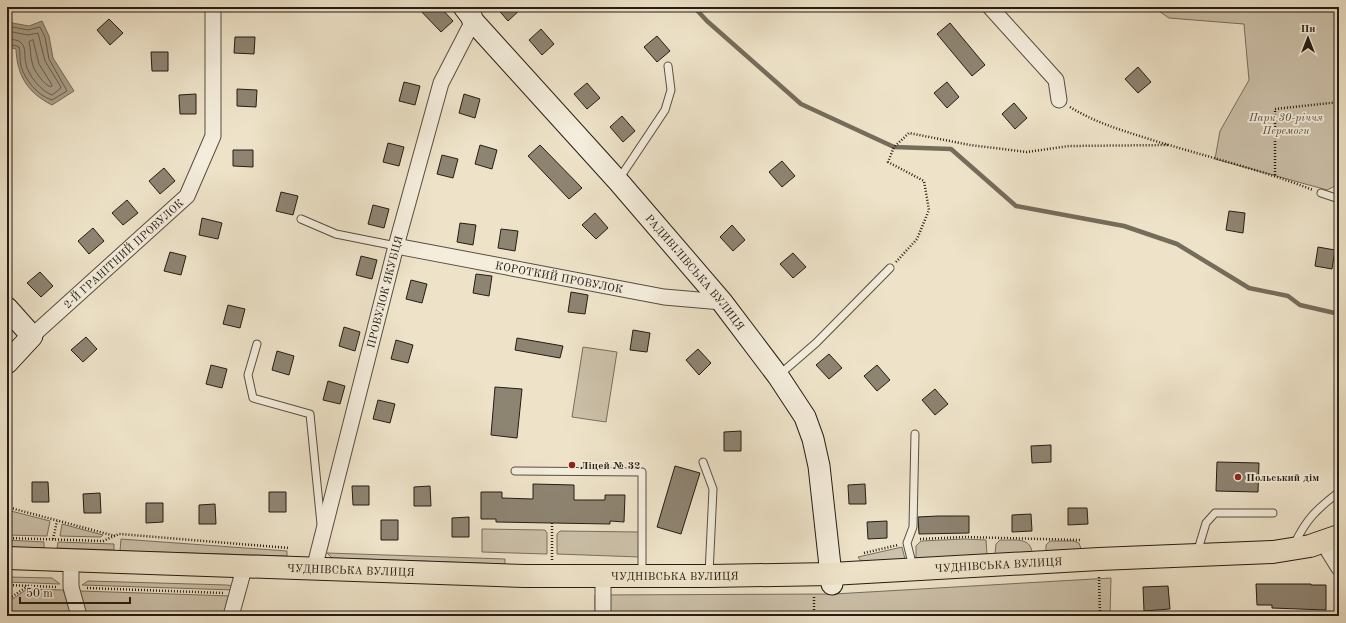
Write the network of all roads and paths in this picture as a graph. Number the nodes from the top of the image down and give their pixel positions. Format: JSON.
{"nodes":[{"id":1,"x":213,"y":7,"type":"edge"},
{"id":2,"x":990,"y":7,"type":"edge"},
{"id":3,"x":468,"y":14,"type":"edge"},
{"id":4,"x":668,"y":66,"type":"dead end"},
{"id":5,"x":1059,"y":100,"type":"joint"},
{"id":6,"x":1339,"y":102,"type":"edge"},
{"id":7,"x":1169,"y":145,"type":"junction"},
{"id":8,"x":1275,"y":175,"type":"junction"},
{"id":9,"x":618,"y":181,"type":"junction"},
{"id":10,"x":1321,"y":193,"type":"joint"},
{"id":11,"x":1339,"y":200,"type":"edge"},
{"id":12,"x":301,"y":219,"type":"dead end"},
{"id":13,"x":396,"y":246,"type":"junction"},
{"id":14,"x":890,"y":268,"type":"joint"},
{"id":15,"x":722,"y":302,"type":"junction"},
{"id":16,"x":7,"y":308,"type":"edge"},
{"id":17,"x":32,"y":336,"type":"junction"},
{"id":18,"x":257,"y":344,"type":"dead end"},
{"id":19,"x":7,"y":363,"type":"edge"},
{"id":20,"x":778,"y":376,"type":"junction"},
{"id":21,"x":915,"y":434,"type":"dead end"},
{"id":22,"x":703,"y":462,"type":"dead end"},
{"id":23,"x":514,"y":471,"type":"dead end"},
{"id":24,"x":1339,"y":492,"type":"edge"},
{"id":25,"x":7,"y":507,"type":"edge"},
{"id":26,"x":1274,"y":513,"type":"dead end"},
{"id":27,"x":57,"y":521,"type":"junction"},
{"id":28,"x":552,"y":523,"type":"dead end"},
{"id":29,"x":116,"y":536,"type":"junction"},
{"id":30,"x":322,"y":536,"type":"junction"},
{"id":31,"x":7,"y":538,"type":"edge"},
{"id":32,"x":53,"y":539,"type":"junction"},
{"id":33,"x":1080,"y":540,"type":"dead end"},
{"id":34,"x":907,"y":543,"type":"junction"},
{"id":35,"x":294,"y":548,"type":"dead end"},
{"id":36,"x":1293,"y":549,"type":"junction"},
{"id":37,"x":1334,"y":549,"type":"edge"},
{"id":38,"x":858,"y":554,"type":"dead end"},
{"id":39,"x":1196,"y":555,"type":"junction"},
{"id":40,"x":7,"y":558,"type":"edge"},
{"id":41,"x":552,"y":560,"type":"dead end"},
{"id":42,"x":7,"y":567,"type":"edge"},
{"id":43,"x":1099,"y":568,"type":"junction"},
{"id":44,"x":314,"y":569,"type":"junction"},
{"id":45,"x":914,"y":569,"type":"junction"},
{"id":46,"x":71,"y":576,"type":"junction"},
{"id":47,"x":242,"y":576,"type":"junction"},
{"id":48,"x":642,"y":576,"type":"junction"},
{"id":49,"x":709,"y":576,"type":"junction"},
{"id":50,"x":831,"y":579,"type":"junction"},
{"id":51,"x":7,"y":585,"type":"edge"},
{"id":52,"x":29,"y":586,"type":"junction"},
{"id":53,"x":603,"y":586,"type":"junction"},
{"id":54,"x":225,"y":593,"type":"dead end"},
{"id":55,"x":814,"y":597,"type":"dead end"},
{"id":56,"x":7,"y":600,"type":"edge"},
{"id":57,"x":79,"y":616,"type":"edge"},
{"id":58,"x":231,"y":616,"type":"edge"},
{"id":59,"x":603,"y":616,"type":"edge"},
{"id":60,"x":814,"y":616,"type":"edge"},
{"id":61,"x":1100,"y":616,"type":"edge"}],
"edges":[{"from":1,"to":17,"type":"street","name":"2-Й ГРАНІТНИЙ ПРОВУЛОК"},
{"from":2,"to":5,"type":"street"},
{"from":3,"to":9,"type":"street","name":"РАДИВІЛІВСЬКА ВУЛИЦЯ"},
{"from":3,"to":13,"type":"street","name":"ПРОВУЛОК ЯКУБЦЯ"},
{"from":4,"to":9,"type":"lane"},
{"from":5,"to":7,"type":"path"},
{"from":6,"to":8,"type":"path"},
{"from":7,"to":8,"type":"path"},
{"from":7,"to":14,"type":"path"},
{"from":8,"to":10,"type":"path"},
{"from":9,"to":15,"type":"street","name":"РАДИВІЛІВСЬКА ВУЛИЦЯ"},
{"from":10,"to":11,"type":"lane"},
{"from":12,"to":13,"type":"lane"},
{"from":13,"to":15,"type":"street","name":"КОРОТКИЙ ПРОВУЛОК"},
{"from":13,"to":30,"type":"street","name":"ПРОВУЛОК ЯКУБЦЯ"},
{"from":14,"to":20,"type":"lane"},
{"from":15,"to":20,"type":"street","name":"РАДИВІЛІВСЬКА ВУЛИЦЯ"},
{"from":16,"to":17,"type":"street"},
{"from":17,"to":19,"type":"street","name":"2-Й ГРАНІТНИЙ ПРОВУЛОК"},
{"from":18,"to":30,"type":"lane"},
{"from":20,"to":50,"type":"street","name":"РАДИВІЛІВСЬКА ВУЛИЦЯ"},
{"from":21,"to":34,"type":"lane"},
{"from":22,"to":49,"type":"lane"},
{"from":23,"to":48,"type":"lane"},
{"from":24,"to":36,"type":"lane"},
{"from":25,"to":27,"type":"path"},
{"from":26,"to":39,"type":"lane"},
{"from":27,"to":29,"type":"path"},
{"from":27,"to":32,"type":"path"},
{"from":28,"to":41,"type":"path"},
{"from":29,"to":32,"type":"path"},
{"from":29,"to":35,"type":"path"},
{"from":30,"to":44,"type":"street","name":"ПРОВУЛОК ЯКУБЦЯ"},
{"from":31,"to":32,"type":"path"},
{"from":33,"to":34,"type":"path"},
{"from":34,"to":38,"type":"path"},
{"from":34,"to":45,"type":"lane"},
{"from":36,"to":37,"type":"main road","name":"ЧУДНІВСЬКА ВУЛИЦЯ"},
{"from":36,"to":39,"type":"main road","name":"ЧУДНІВСЬКА ВУЛИЦЯ"},
{"from":37,"to":43,"type":"main road","name":"ЧУДНІВСЬКА ВУЛИЦЯ"},
{"from":39,"to":45,"type":"main road","name":"ЧУДНІВСЬКА ВУЛИЦЯ"},
{"from":40,"to":46,"type":"main road","name":"ЧУДНІВСЬКА ВУЛИЦЯ"},
{"from":42,"to":46,"type":"main road","name":"ЧУДНІВСЬКА ВУЛИЦЯ"},
{"from":43,"to":50,"type":"main road","name":"ЧУДНІВСЬКА ВУЛИЦЯ"},
{"from":43,"to":61,"type":"path"},
{"from":44,"to":46,"type":"main road","name":"ЧУДНІВСЬКА ВУЛИЦЯ"},
{"from":44,"to":48,"type":"main road","name":"ЧУДНІВСЬКА ВУЛИЦЯ"},
{"from":45,"to":50,"type":"main road","name":"ЧУДНІВСЬКА ВУЛИЦЯ"},
{"from":46,"to":47,"type":"main road","name":"ЧУДНІВСЬКА ВУЛИЦЯ"},
{"from":46,"to":52,"type":"path"},
{"from":46,"to":54,"type":"path"},
{"from":46,"to":57,"type":"street"},
{"from":47,"to":53,"type":"main road","name":"ЧУДНІВСЬКА ВУЛИЦЯ"},
{"from":47,"to":58,"type":"street"},
{"from":48,"to":49,"type":"main road","name":"ЧУДНІВСЬКА ВУЛИЦЯ"},
{"from":49,"to":50,"type":"main road","name":"ЧУДНІВСЬКА ВУЛИЦЯ"},
{"from":50,"to":53,"type":"main road","name":"ЧУДНІВСЬКА ВУЛИЦЯ"},
{"from":51,"to":52,"type":"path"},
{"from":52,"to":56,"type":"path"},
{"from":53,"to":59,"type":"street"},
{"from":55,"to":60,"type":"path"}]}
